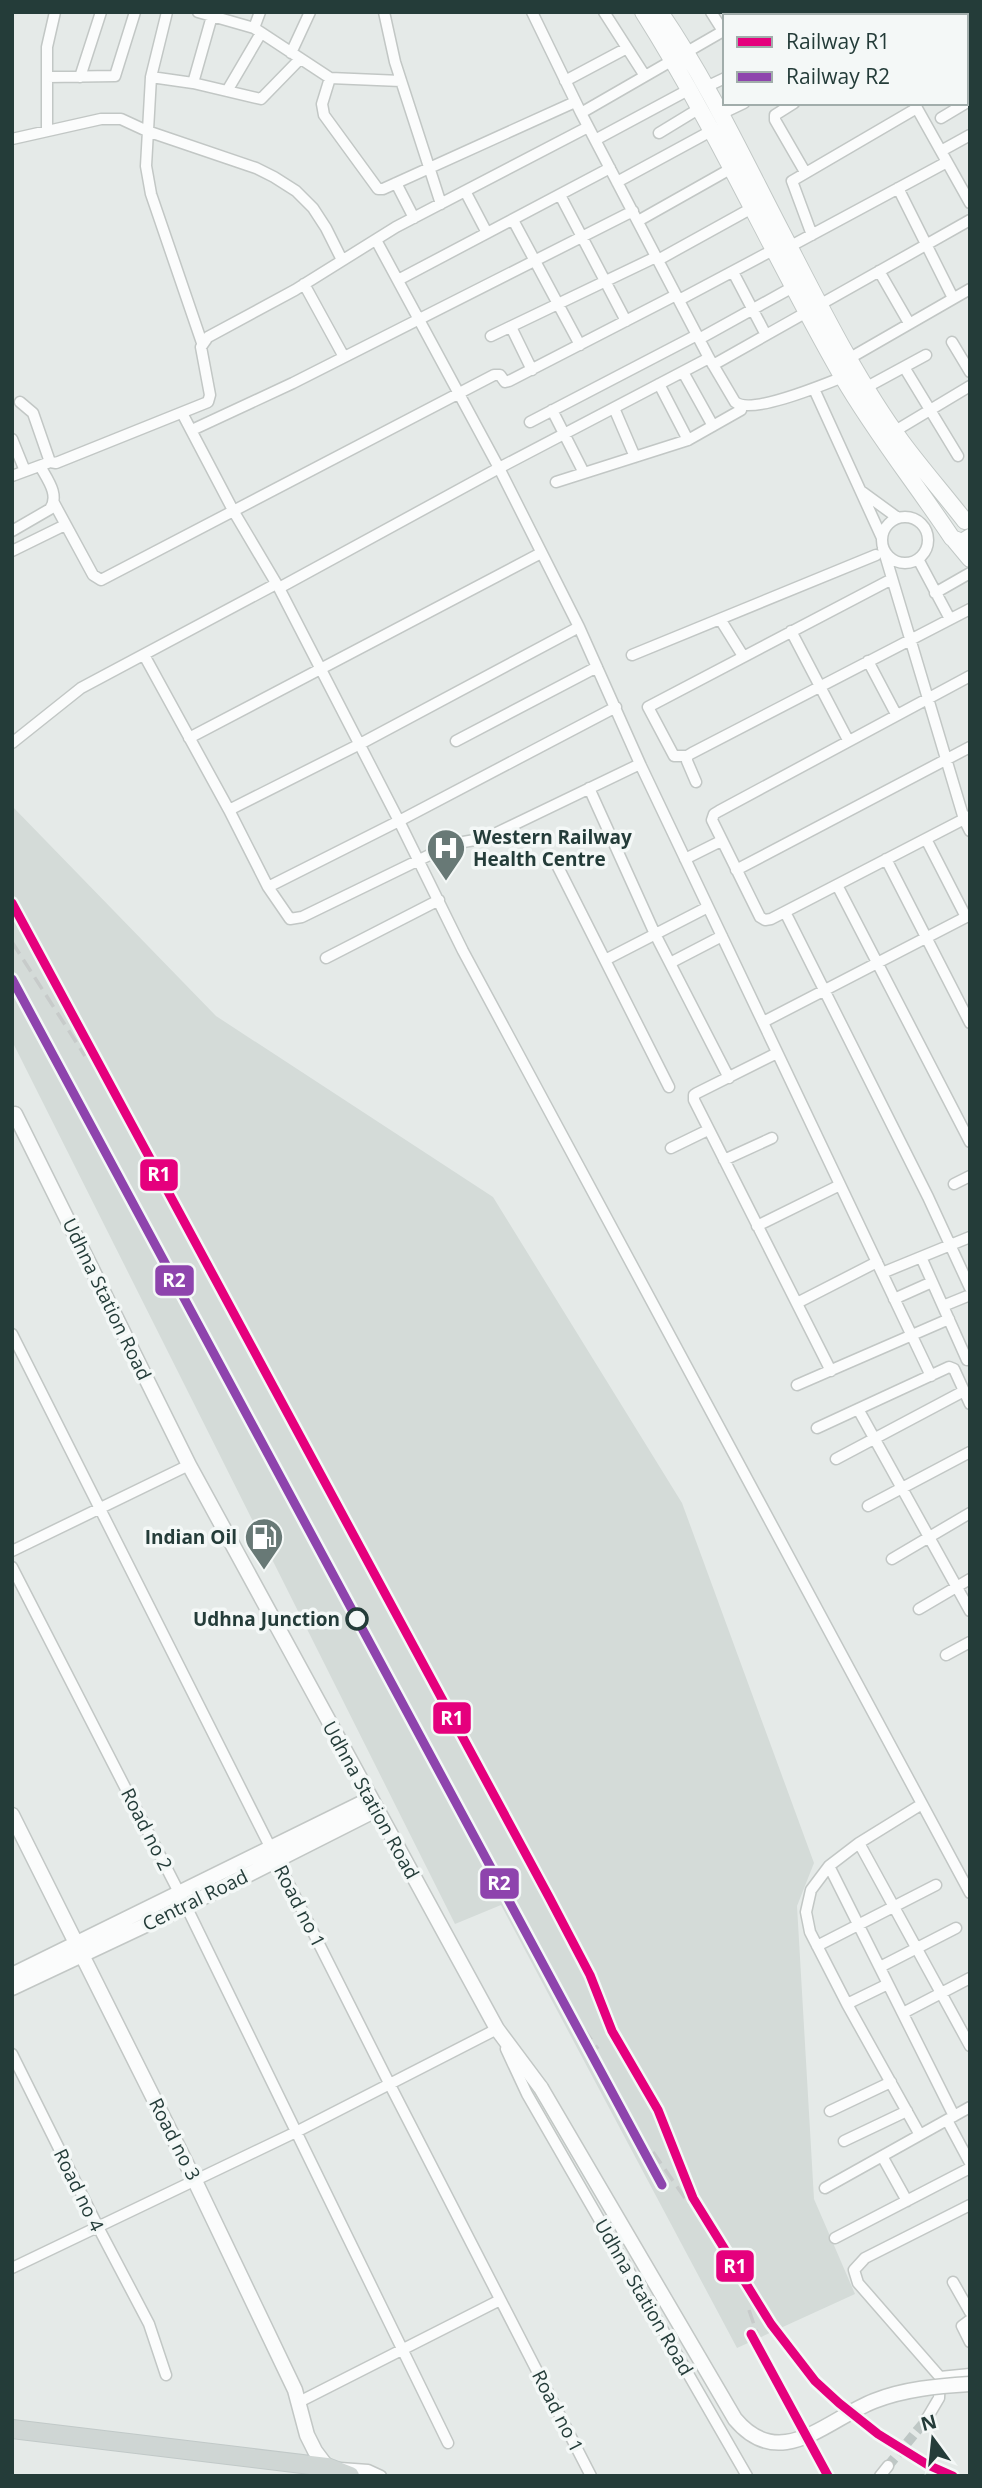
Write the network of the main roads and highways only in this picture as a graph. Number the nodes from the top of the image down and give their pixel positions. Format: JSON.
{"nodes":[{"id":1,"x":643,"y":12,"type":"edge"},
{"id":2,"x":660,"y":12,"type":"edge"},
{"id":3,"x":680,"y":56,"type":"junction"},
{"id":4,"x":781,"y":249,"type":"junction"},
{"id":5,"x":814,"y":308,"type":"junction"},
{"id":6,"x":967,"y":523,"type":"edge"},
{"id":7,"x":957,"y":538,"type":"edge"},
{"id":8,"x":970,"y":559,"type":"edge"},
{"id":9,"x":12,"y":2429,"type":"edge"},
{"id":10,"x":332,"y":2473,"type":"edge"},
{"id":11,"x":350,"y":2476,"type":"edge"}],
"edges":[{"from":1,"to":3,"type":"main road"},
{"from":2,"to":3,"type":"main road"},
{"from":3,"to":4,"type":"main road"},
{"from":3,"to":4,"type":"main road"},
{"from":4,"to":5,"type":"main road"},
{"from":4,"to":5,"type":"main road"},
{"from":5,"to":6,"type":"main road"},
{"from":5,"to":7,"type":"main road"},
{"from":6,"to":7,"type":"main road"},
{"from":7,"to":8,"type":"main road"},
{"from":9,"to":10,"type":"main road"},
{"from":10,"to":11,"type":"main road"}]}
